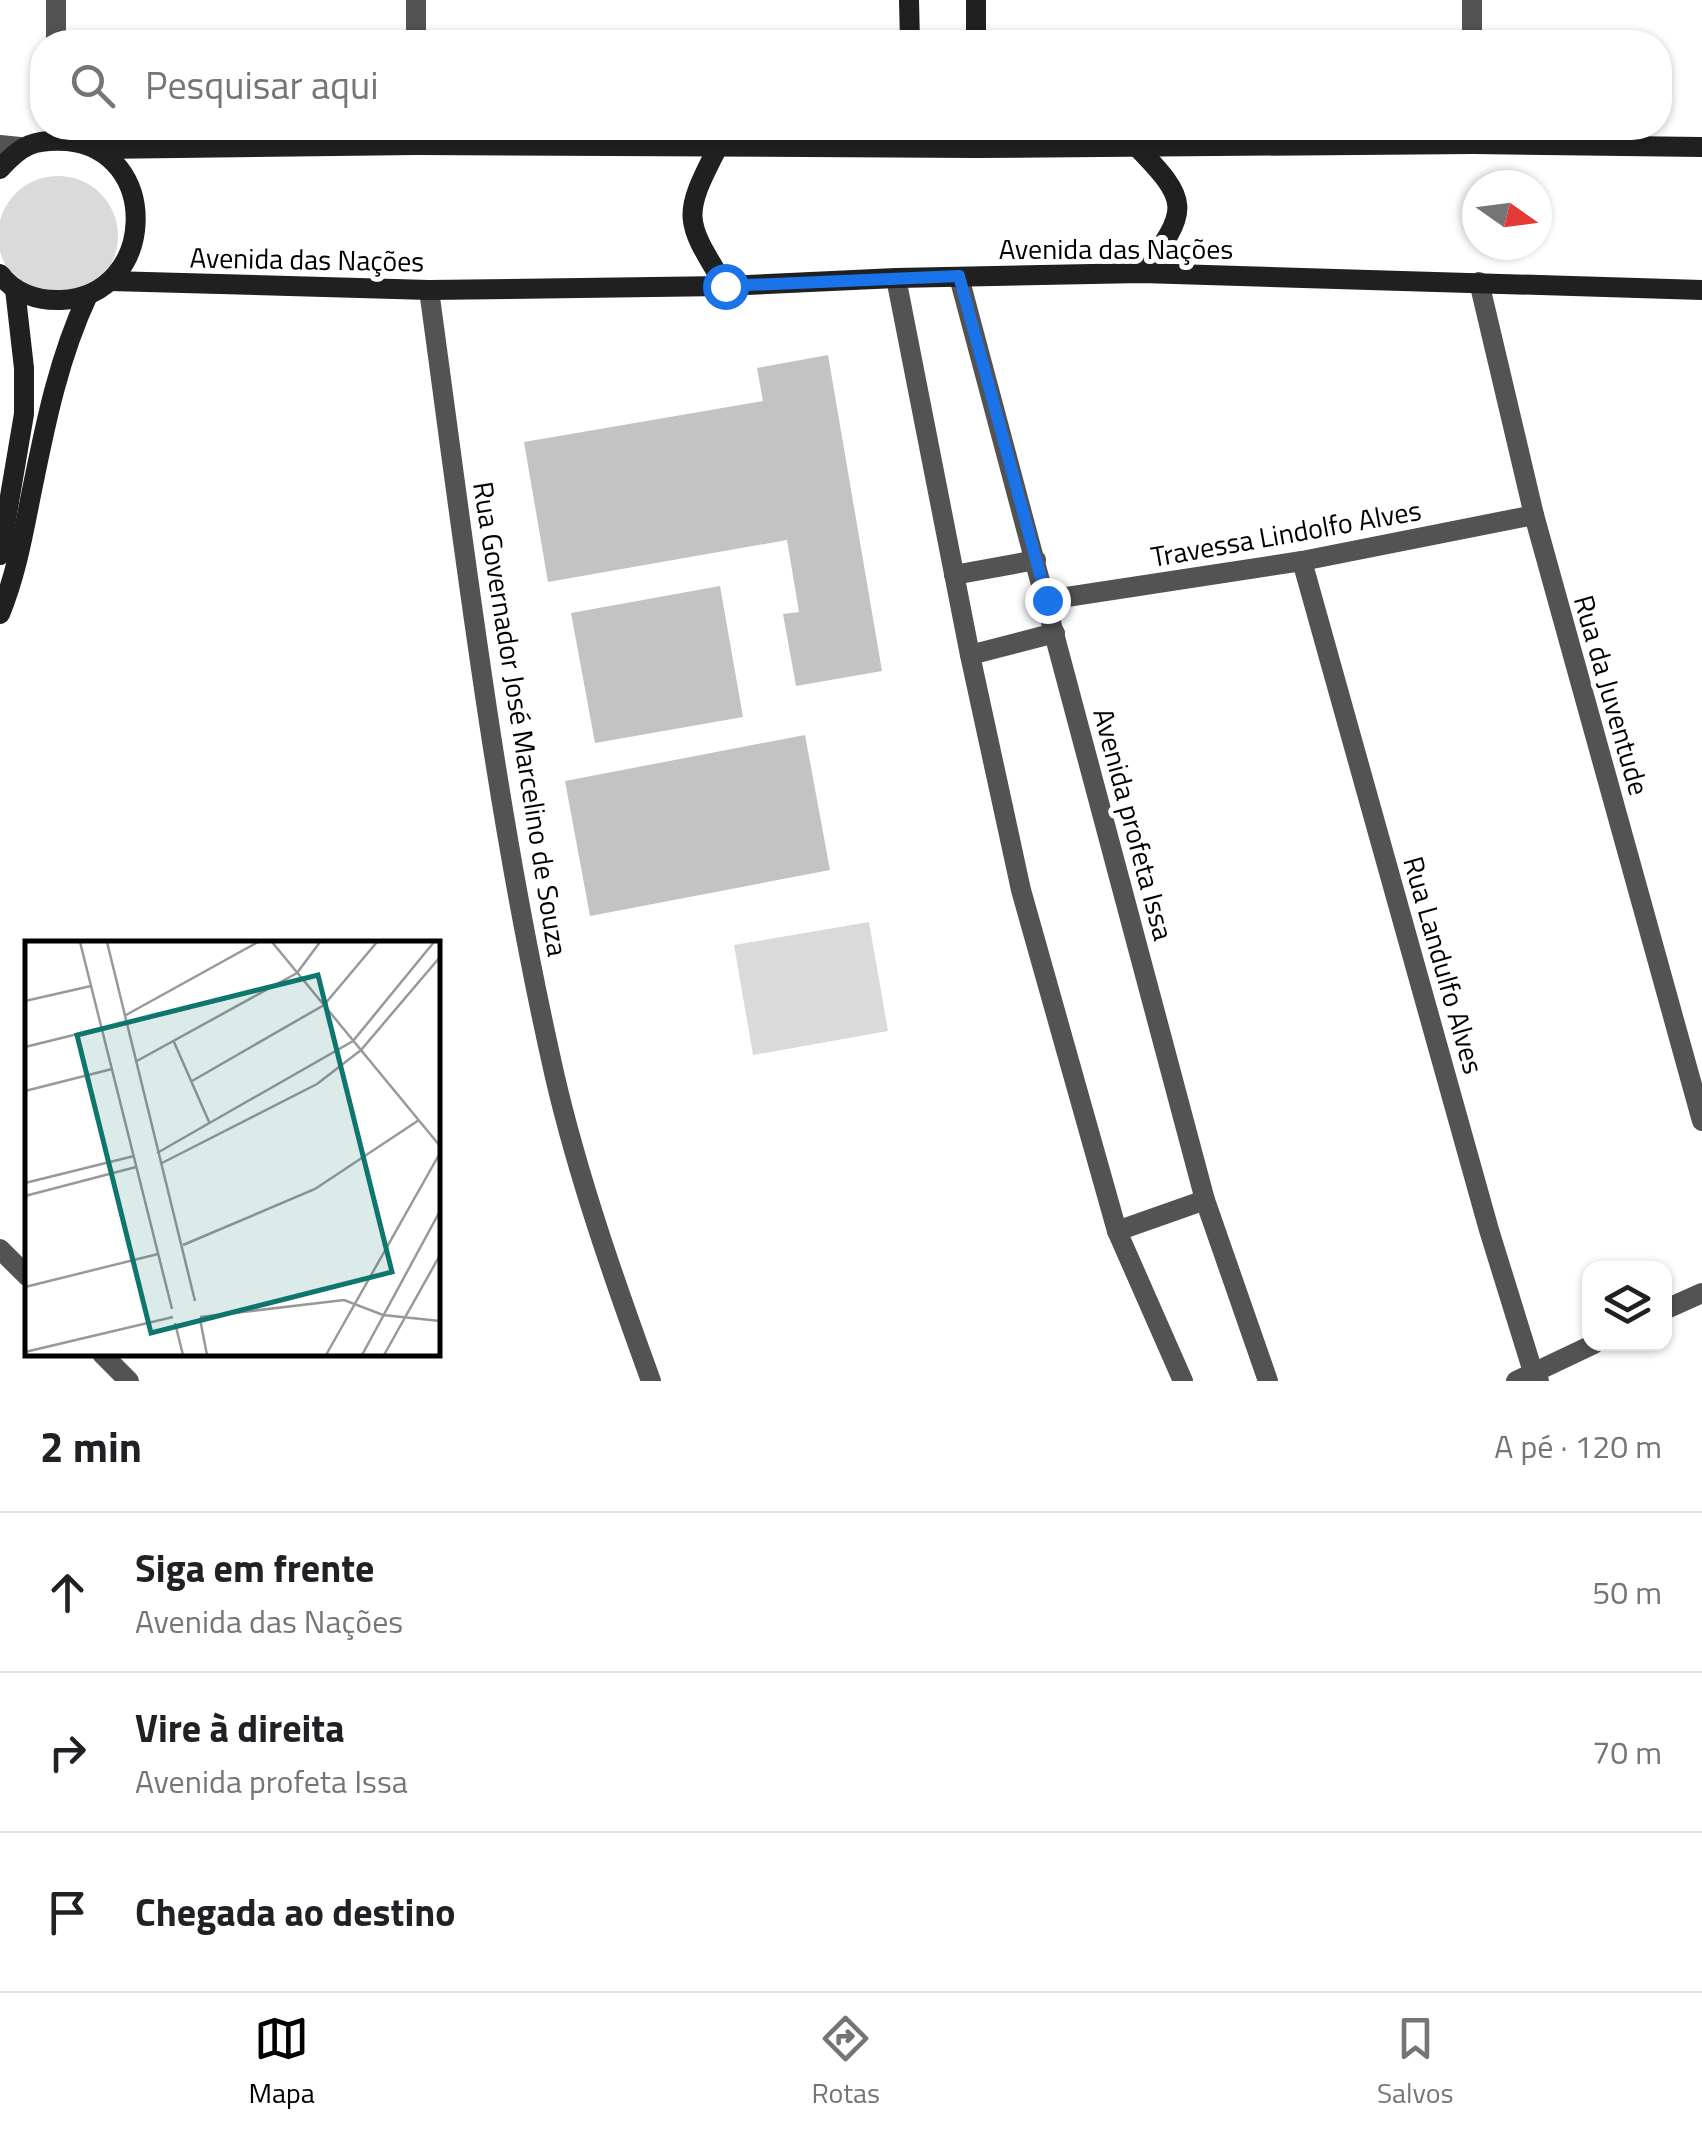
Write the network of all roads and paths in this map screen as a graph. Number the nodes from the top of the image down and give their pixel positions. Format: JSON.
{"nodes":[{"id":1,"x":56,"y":0,"type":"edge"},
{"id":2,"x":416,"y":0,"type":"edge"},
{"id":3,"x":910,"y":0,"type":"edge"},
{"id":4,"x":976,"y":0,"type":"edge"},
{"id":5,"x":1472,"y":0,"type":"edge"},
{"id":6,"x":56,"y":30,"type":"edge"},
{"id":7,"x":416,"y":30,"type":"edge"},
{"id":8,"x":910,"y":30,"type":"edge"},
{"id":9,"x":976,"y":30,"type":"edge"},
{"id":10,"x":1472,"y":30,"type":"edge"},
{"id":11,"x":73,"y":140,"type":"edge"},
{"id":12,"x":319,"y":140,"type":"edge"},
{"id":13,"x":526,"y":140,"type":"edge"},
{"id":14,"x":853,"y":140,"type":"edge"},
{"id":15,"x":1029,"y":140,"type":"edge"},
{"id":16,"x":1304,"y":140,"type":"edge"},
{"id":17,"x":1549,"y":140,"type":"edge"},
{"id":18,"x":1134,"y":144,"type":"junction"},
{"id":19,"x":10,"y":146,"type":"edge"},
{"id":20,"x":718,"y":147,"type":"junction"},
{"id":21,"x":1702,"y":148,"type":"edge"},
{"id":22,"x":100,"y":149,"type":"junction"},
{"id":23,"x":0,"y":169,"type":"edge"},
{"id":24,"x":1142,"y":273,"type":"junction"},
{"id":25,"x":959,"y":276,"type":"junction"},
{"id":26,"x":896,"y":278,"type":"junction"},
{"id":27,"x":110,"y":281,"type":"junction"},
{"id":28,"x":5,"y":282,"type":"edge"},
{"id":29,"x":1479,"y":282,"type":"junction"},
{"id":30,"x":725,"y":286,"type":"junction"},
{"id":31,"x":429,"y":290,"type":"junction"},
{"id":32,"x":1702,"y":290,"type":"edge"},
{"id":33,"x":88,"y":295,"type":"junction"},
{"id":34,"x":1534,"y":515,"type":"junction"},
{"id":35,"x":0,"y":556,"type":"edge"},
{"id":36,"x":1036,"y":560,"type":"junction"},
{"id":37,"x":1302,"y":562,"type":"junction"},
{"id":38,"x":954,"y":575,"type":"junction"},
{"id":39,"x":1047,"y":600,"type":"junction"},
{"id":40,"x":0,"y":614,"type":"edge"},
{"id":41,"x":1055,"y":632,"type":"junction"},
{"id":42,"x":970,"y":655,"type":"junction"},
{"id":43,"x":1702,"y":1121,"type":"edge"},
{"id":44,"x":1205,"y":1200,"type":"junction"},
{"id":45,"x":1118,"y":1231,"type":"junction"},
{"id":46,"x":0,"y":1250,"type":"edge"},
{"id":47,"x":25,"y":1275,"type":"edge"},
{"id":48,"x":1702,"y":1292,"type":"edge"},
{"id":49,"x":1672,"y":1306,"type":"edge"},
{"id":50,"x":1582,"y":1350,"type":"edge"},
{"id":51,"x":104,"y":1356,"type":"edge"},
{"id":52,"x":1529,"y":1378,"type":"edge"},
{"id":53,"x":129,"y":1381,"type":"edge"},
{"id":54,"x":651,"y":1381,"type":"edge"},
{"id":55,"x":1183,"y":1381,"type":"edge"},
{"id":56,"x":1268,"y":1381,"type":"edge"}],
"edges":[{"from":1,"to":6,"type":"street"},
{"from":2,"to":7,"type":"street"},
{"from":3,"to":8,"type":"street"},
{"from":4,"to":9,"type":"street"},
{"from":5,"to":10,"type":"street"},
{"from":11,"to":22,"type":"street"},
{"from":12,"to":22,"type":"street"},
{"from":13,"to":20,"type":"street"},
{"from":14,"to":20,"type":"street"},
{"from":15,"to":18,"type":"street"},
{"from":16,"to":18,"type":"street"},
{"from":17,"to":21,"type":"street"},
{"from":18,"to":24,"type":"street"},
{"from":19,"to":23,"type":"street"},
{"from":20,"to":30,"type":"street"},
{"from":22,"to":27,"type":"street"},
{"from":24,"to":25,"type":"street","name":"Avenida das Nações"},
{"from":24,"to":29,"type":"street","name":"Avenida das Nações"},
{"from":25,"to":26,"type":"street","name":"Avenida das Nações"},
{"from":25,"to":36,"type":"street","name":"Avenida profeta Issa"},
{"from":26,"to":30,"type":"street","name":"Avenida das Nações"},
{"from":26,"to":38,"type":"street"},
{"from":27,"to":31,"type":"street","name":"Avenida das Nações"},
{"from":27,"to":33,"type":"street"},
{"from":28,"to":33,"type":"street"},
{"from":28,"to":35,"type":"street"},
{"from":29,"to":32,"type":"street","name":"Avenida das Nações"},
{"from":29,"to":34,"type":"street","name":"Rua da Juventude"},
{"from":30,"to":31,"type":"street","name":"Avenida das Nações"},
{"from":31,"to":54,"type":"street","name":"Rua Governador José Marcelino de Souza"},
{"from":33,"to":40,"type":"street"},
{"from":34,"to":37,"type":"street","name":"Travessa Lindolfo Alves"},
{"from":34,"to":43,"type":"street","name":"Rua da Juventude"},
{"from":36,"to":38,"type":"street"},
{"from":36,"to":39,"type":"street","name":"Avenida profeta Issa"},
{"from":37,"to":39,"type":"street","name":"Travessa Lindolfo Alves"},
{"from":37,"to":52,"type":"street","name":"Rua Landulfo Alves"},
{"from":38,"to":42,"type":"street"},
{"from":39,"to":41,"type":"street","name":"Avenida profeta Issa"},
{"from":41,"to":42,"type":"street"},
{"from":41,"to":44,"type":"street","name":"Avenida profeta Issa"},
{"from":42,"to":45,"type":"street"},
{"from":44,"to":45,"type":"street"},
{"from":44,"to":56,"type":"street","name":"Avenida profeta Issa"},
{"from":45,"to":55,"type":"street"},
{"from":46,"to":47,"type":"street"},
{"from":48,"to":49,"type":"street"},
{"from":50,"to":52,"type":"street"},
{"from":51,"to":53,"type":"street"}]}
